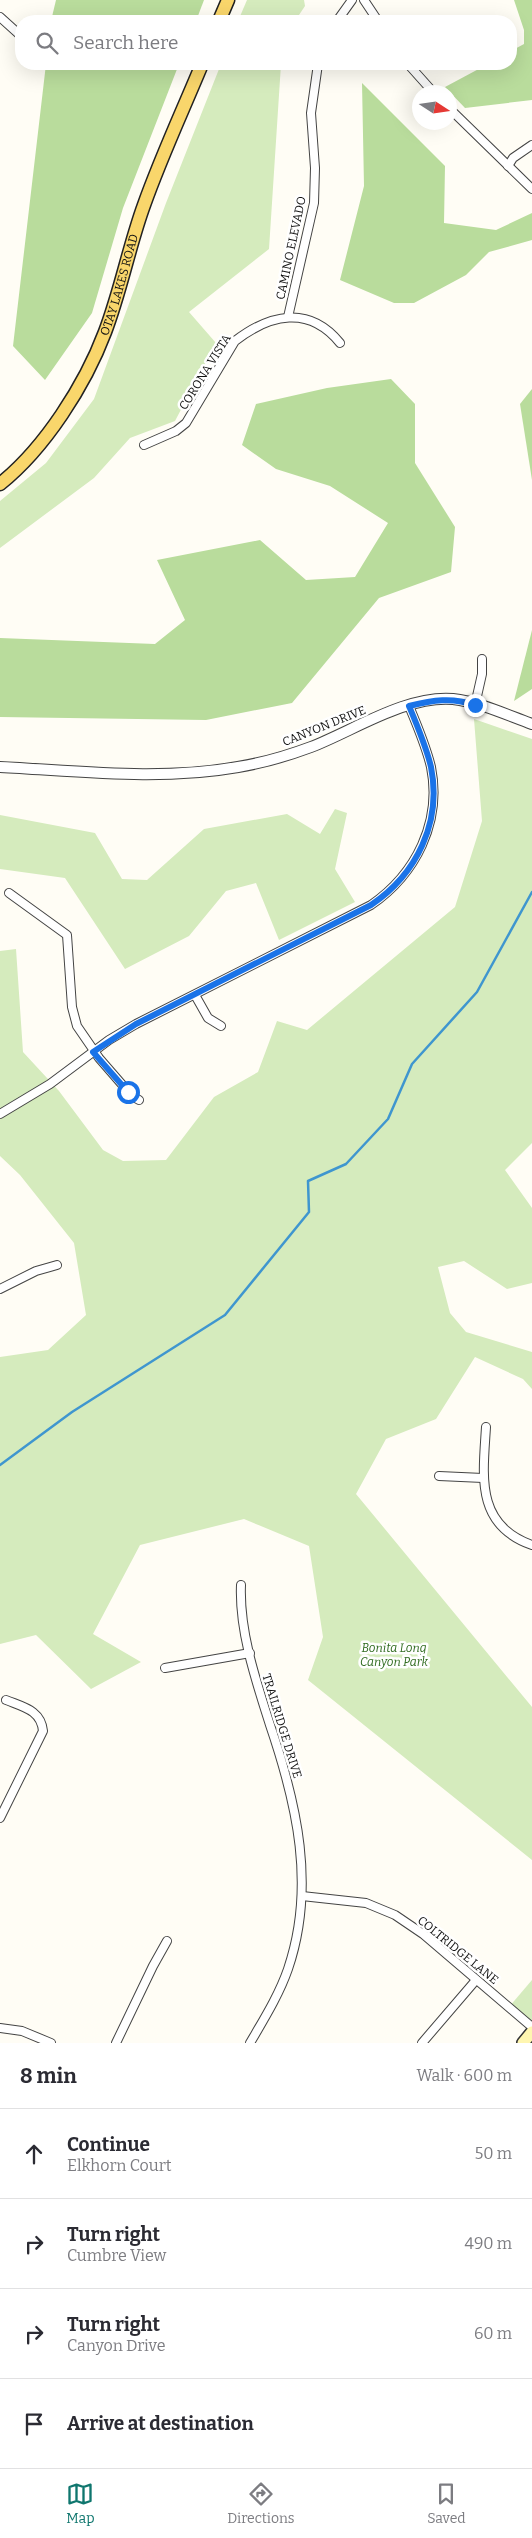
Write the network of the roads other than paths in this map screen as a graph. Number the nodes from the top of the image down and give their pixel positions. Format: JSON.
{"nodes":[{"id":1,"x":228,"y":0,"type":"edge"},
{"id":2,"x":352,"y":0,"type":"edge"},
{"id":3,"x":364,"y":0,"type":"edge"},
{"id":4,"x":222,"y":15,"type":"edge"},
{"id":5,"x":341,"y":15,"type":"edge"},
{"id":6,"x":374,"y":15,"type":"edge"},
{"id":7,"x":0,"y":17,"type":"edge"},
{"id":8,"x":15,"y":31,"type":"edge"},
{"id":9,"x":200,"y":70,"type":"edge"},
{"id":10,"x":317,"y":70,"type":"edge"},
{"id":11,"x":413,"y":70,"type":"edge"},
{"id":12,"x":427,"y":85,"type":"edge"},
{"id":13,"x":457,"y":116,"type":"edge"},
{"id":14,"x":532,"y":145,"type":"edge"},
{"id":15,"x":508,"y":166,"type":"junction"},
{"id":16,"x":532,"y":189,"type":"edge"},
{"id":17,"x":288,"y":317,"type":"junction"},
{"id":18,"x":340,"y":342,"type":"dead end"},
{"id":19,"x":144,"y":444,"type":"dead end"},
{"id":20,"x":0,"y":484,"type":"edge"},
{"id":21,"x":482,"y":658,"type":"dead end"},
{"id":22,"x":475,"y":705,"type":"junction"},
{"id":23,"x":409,"y":706,"type":"junction"},
{"id":24,"x":532,"y":724,"type":"edge"},
{"id":25,"x":0,"y":767,"type":"edge"},
{"id":26,"x":10,"y":893,"type":"dead end"},
{"id":27,"x":195,"y":995,"type":"junction"},
{"id":28,"x":220,"y":1026,"type":"dead end"},
{"id":29,"x":93,"y":1052,"type":"junction"},
{"id":30,"x":139,"y":1100,"type":"dead end"},
{"id":31,"x":0,"y":1114,"type":"edge"},
{"id":32,"x":57,"y":1265,"type":"dead end"},
{"id":33,"x":0,"y":1288,"type":"edge"},
{"id":34,"x":486,"y":1427,"type":"dead end"},
{"id":35,"x":439,"y":1476,"type":"dead end"},
{"id":36,"x":483,"y":1478,"type":"junction"},
{"id":37,"x":532,"y":1545,"type":"edge"},
{"id":38,"x":241,"y":1585,"type":"dead end"},
{"id":39,"x":250,"y":1653,"type":"junction"},
{"id":40,"x":165,"y":1668,"type":"dead end"},
{"id":41,"x":6,"y":1700,"type":"dead end"},
{"id":42,"x":0,"y":1818,"type":"edge"},
{"id":43,"x":302,"y":1896,"type":"junction"},
{"id":44,"x":167,"y":1941,"type":"dead end"},
{"id":45,"x":476,"y":1980,"type":"junction"},
{"id":46,"x":532,"y":2027,"type":"edge"},
{"id":47,"x":0,"y":2028,"type":"edge"},
{"id":48,"x":532,"y":2032,"type":"edge"},
{"id":49,"x":51,"y":2043,"type":"edge"},
{"id":50,"x":116,"y":2043,"type":"edge"},
{"id":51,"x":250,"y":2043,"type":"edge"},
{"id":52,"x":422,"y":2043,"type":"edge"},
{"id":53,"x":523,"y":2043,"type":"edge"}],
"edges":[{"from":1,"to":4,"type":"main road"},
{"from":2,"to":5,"type":"street"},
{"from":3,"to":6,"type":"street"},
{"from":7,"to":8,"type":"street"},
{"from":9,"to":20,"type":"main road","name":"OTAY LAKES ROAD"},
{"from":10,"to":17,"type":"street","name":"CAMINO ELEVADO"},
{"from":11,"to":12,"type":"street"},
{"from":13,"to":15,"type":"street"},
{"from":14,"to":15,"type":"street"},
{"from":15,"to":16,"type":"street"},
{"from":17,"to":18,"type":"street","name":"CORONA VISTA"},
{"from":17,"to":19,"type":"street","name":"CORONA VISTA"},
{"from":21,"to":22,"type":"street"},
{"from":22,"to":23,"type":"street","name":"CANYON DRIVE"},
{"from":22,"to":24,"type":"street","name":"CANYON DRIVE"},
{"from":23,"to":25,"type":"street","name":"CANYON DRIVE"},
{"from":23,"to":27,"type":"street"},
{"from":26,"to":29,"type":"street"},
{"from":27,"to":28,"type":"street"},
{"from":27,"to":29,"type":"street"},
{"from":29,"to":30,"type":"street"},
{"from":29,"to":31,"type":"street"},
{"from":32,"to":33,"type":"street"},
{"from":34,"to":36,"type":"street"},
{"from":35,"to":36,"type":"street"},
{"from":36,"to":37,"type":"street"},
{"from":38,"to":39,"type":"street","name":"TRAILRIDGE DRIVE"},
{"from":39,"to":40,"type":"street"},
{"from":39,"to":43,"type":"street","name":"TRAILRIDGE DRIVE"},
{"from":41,"to":42,"type":"street"},
{"from":43,"to":45,"type":"street","name":"COLTRIDGE LANE"},
{"from":43,"to":51,"type":"street","name":"TRAILRIDGE DRIVE"},
{"from":44,"to":50,"type":"street"},
{"from":45,"to":46,"type":"street","name":"COLTRIDGE LANE"},
{"from":45,"to":52,"type":"street"},
{"from":47,"to":49,"type":"street"},
{"from":48,"to":53,"type":"main road"}]}
